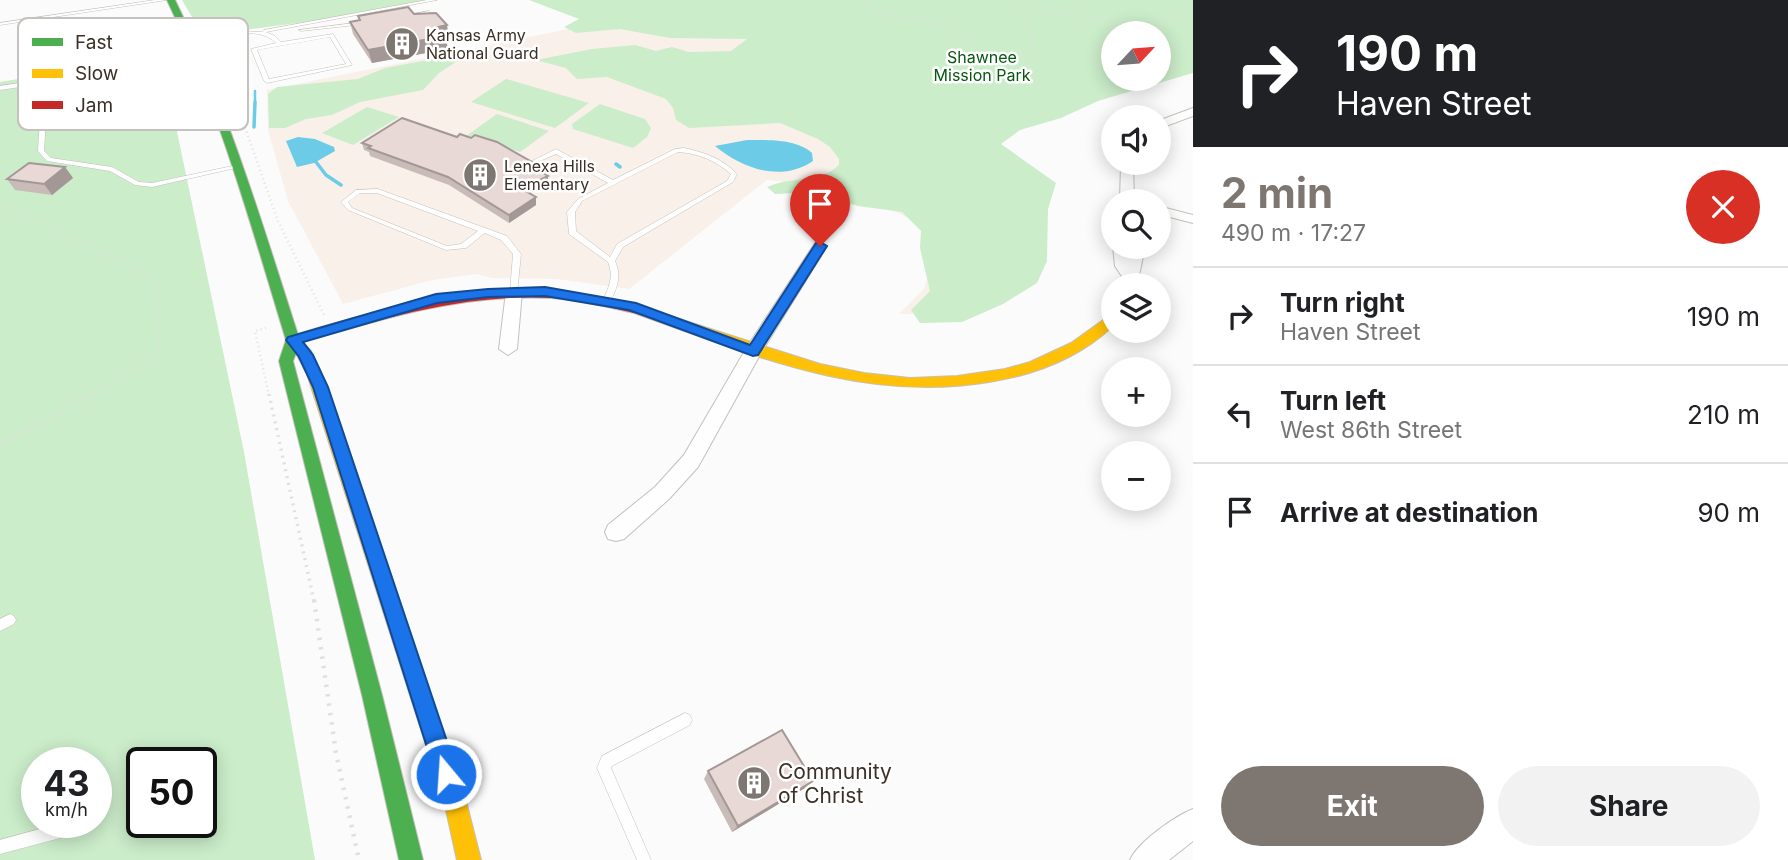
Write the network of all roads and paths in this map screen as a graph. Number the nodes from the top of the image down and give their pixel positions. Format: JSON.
{"nodes":[{"id":1,"x":168,"y":0,"type":"edge"},
{"id":2,"x":381,"y":0,"type":"edge"},
{"id":3,"x":435,"y":0,"type":"edge"},
{"id":4,"x":872,"y":0,"type":"edge"},
{"id":5,"x":373,"y":11,"type":"junction"},
{"id":6,"x":429,"y":12,"type":"edge"},
{"id":7,"x":1193,"y":12,"type":"edge"},
{"id":8,"x":417,"y":14,"type":"junction"},
{"id":9,"x":42,"y":18,"type":"edge"},
{"id":10,"x":181,"y":18,"type":"edge"},
{"id":11,"x":391,"y":18,"type":"edge"},
{"id":12,"x":18,"y":21,"type":"edge"},
{"id":13,"x":365,"y":23,"type":"edge"},
{"id":14,"x":0,"y":24,"type":"edge"},
{"id":15,"x":426,"y":24,"type":"edge"},
{"id":16,"x":280,"y":29,"type":"junction"},
{"id":17,"x":262,"y":32,"type":"junction"},
{"id":18,"x":248,"y":34,"type":"edge"},
{"id":19,"x":248,"y":34,"type":"edge"},
{"id":20,"x":280,"y":44,"type":"junction"},
{"id":21,"x":18,"y":85,"type":"edge"},
{"id":22,"x":0,"y":88,"type":"edge"},
{"id":23,"x":1193,"y":112,"type":"edge"},
{"id":24,"x":1171,"y":120,"type":"edge"},
{"id":25,"x":42,"y":130,"type":"edge"},
{"id":26,"x":225,"y":130,"type":"edge"},
{"id":27,"x":246,"y":130,"type":"edge"},
{"id":28,"x":531,"y":163,"type":"edge"},
{"id":29,"x":236,"y":167,"type":"junction"},
{"id":30,"x":611,"y":182,"type":"junction"},
{"id":31,"x":0,"y":203,"type":"edge"},
{"id":32,"x":1171,"y":213,"type":"edge"},
{"id":33,"x":1193,"y":219,"type":"edge"},
{"id":34,"x":483,"y":231,"type":"junction"},
{"id":35,"x":820,"y":246,"type":"dead end"},
{"id":36,"x":611,"y":261,"type":"junction"},
{"id":37,"x":514,"y":292,"type":"junction"},
{"id":38,"x":607,"y":300,"type":"junction"},
{"id":39,"x":323,"y":317,"type":"dead end"},
{"id":40,"x":266,"y":328,"type":"dead end"},
{"id":41,"x":1101,"y":328,"type":"edge"},
{"id":42,"x":293,"y":340,"type":"junction"},
{"id":43,"x":508,"y":349,"type":"dead end"},
{"id":44,"x":753,"y":351,"type":"junction"},
{"id":45,"x":0,"y":444,"type":"edge"},
{"id":46,"x":616,"y":532,"type":"dead end"},
{"id":47,"x":685,"y":720,"type":"dead end"},
{"id":48,"x":1193,"y":823,"type":"edge"},
{"id":49,"x":34,"y":838,"type":"edge"},
{"id":50,"x":0,"y":847,"type":"edge"},
{"id":51,"x":359,"y":860,"type":"edge"},
{"id":52,"x":411,"y":860,"type":"edge"},
{"id":53,"x":469,"y":860,"type":"edge"},
{"id":54,"x":644,"y":860,"type":"edge"},
{"id":55,"x":1145,"y":860,"type":"edge"}],
"edges":[{"from":1,"to":9,"type":"lane"},
{"from":1,"to":10,"type":"main road"},
{"from":2,"to":5,"type":"lane"},
{"from":3,"to":5,"type":"lane"},
{"from":4,"to":7,"type":"path"},
{"from":5,"to":16,"type":"lane"},
{"from":6,"to":8,"type":"lane"},
{"from":8,"to":11,"type":"lane"},
{"from":8,"to":15,"type":"lane"},
{"from":12,"to":14,"type":"lane"},
{"from":13,"to":16,"type":"lane"},
{"from":16,"to":17,"type":"lane"},
{"from":17,"to":18,"type":"lane"},
{"from":17,"to":19,"type":"lane"},
{"from":17,"to":20,"type":"lane"},
{"from":20,"to":20,"type":"lane"},
{"from":21,"to":22,"type":"lane"},
{"from":23,"to":24,"type":"street"},
{"from":25,"to":29,"type":"lane"},
{"from":26,"to":29,"type":"main road"},
{"from":27,"to":39,"type":"path"},
{"from":28,"to":30,"type":"lane"},
{"from":29,"to":42,"type":"main road"},
{"from":30,"to":36,"type":"lane"},
{"from":30,"to":36,"type":"lane"},
{"from":31,"to":45,"type":"path"},
{"from":32,"to":33,"type":"street"},
{"from":34,"to":34,"type":"lane"},
{"from":34,"to":37,"type":"lane"},
{"from":35,"to":44,"type":"street"},
{"from":36,"to":38,"type":"lane"},
{"from":37,"to":38,"type":"main road"},
{"from":37,"to":42,"type":"main road"},
{"from":37,"to":43,"type":"street"},
{"from":38,"to":44,"type":"main road"},
{"from":40,"to":51,"type":"path"},
{"from":41,"to":44,"type":"main road"},
{"from":42,"to":52,"type":"main road"},
{"from":42,"to":53,"type":"main road"},
{"from":44,"to":46,"type":"street"},
{"from":47,"to":54,"type":"lane"},
{"from":48,"to":55,"type":"street"},
{"from":49,"to":50,"type":"lane"}]}
